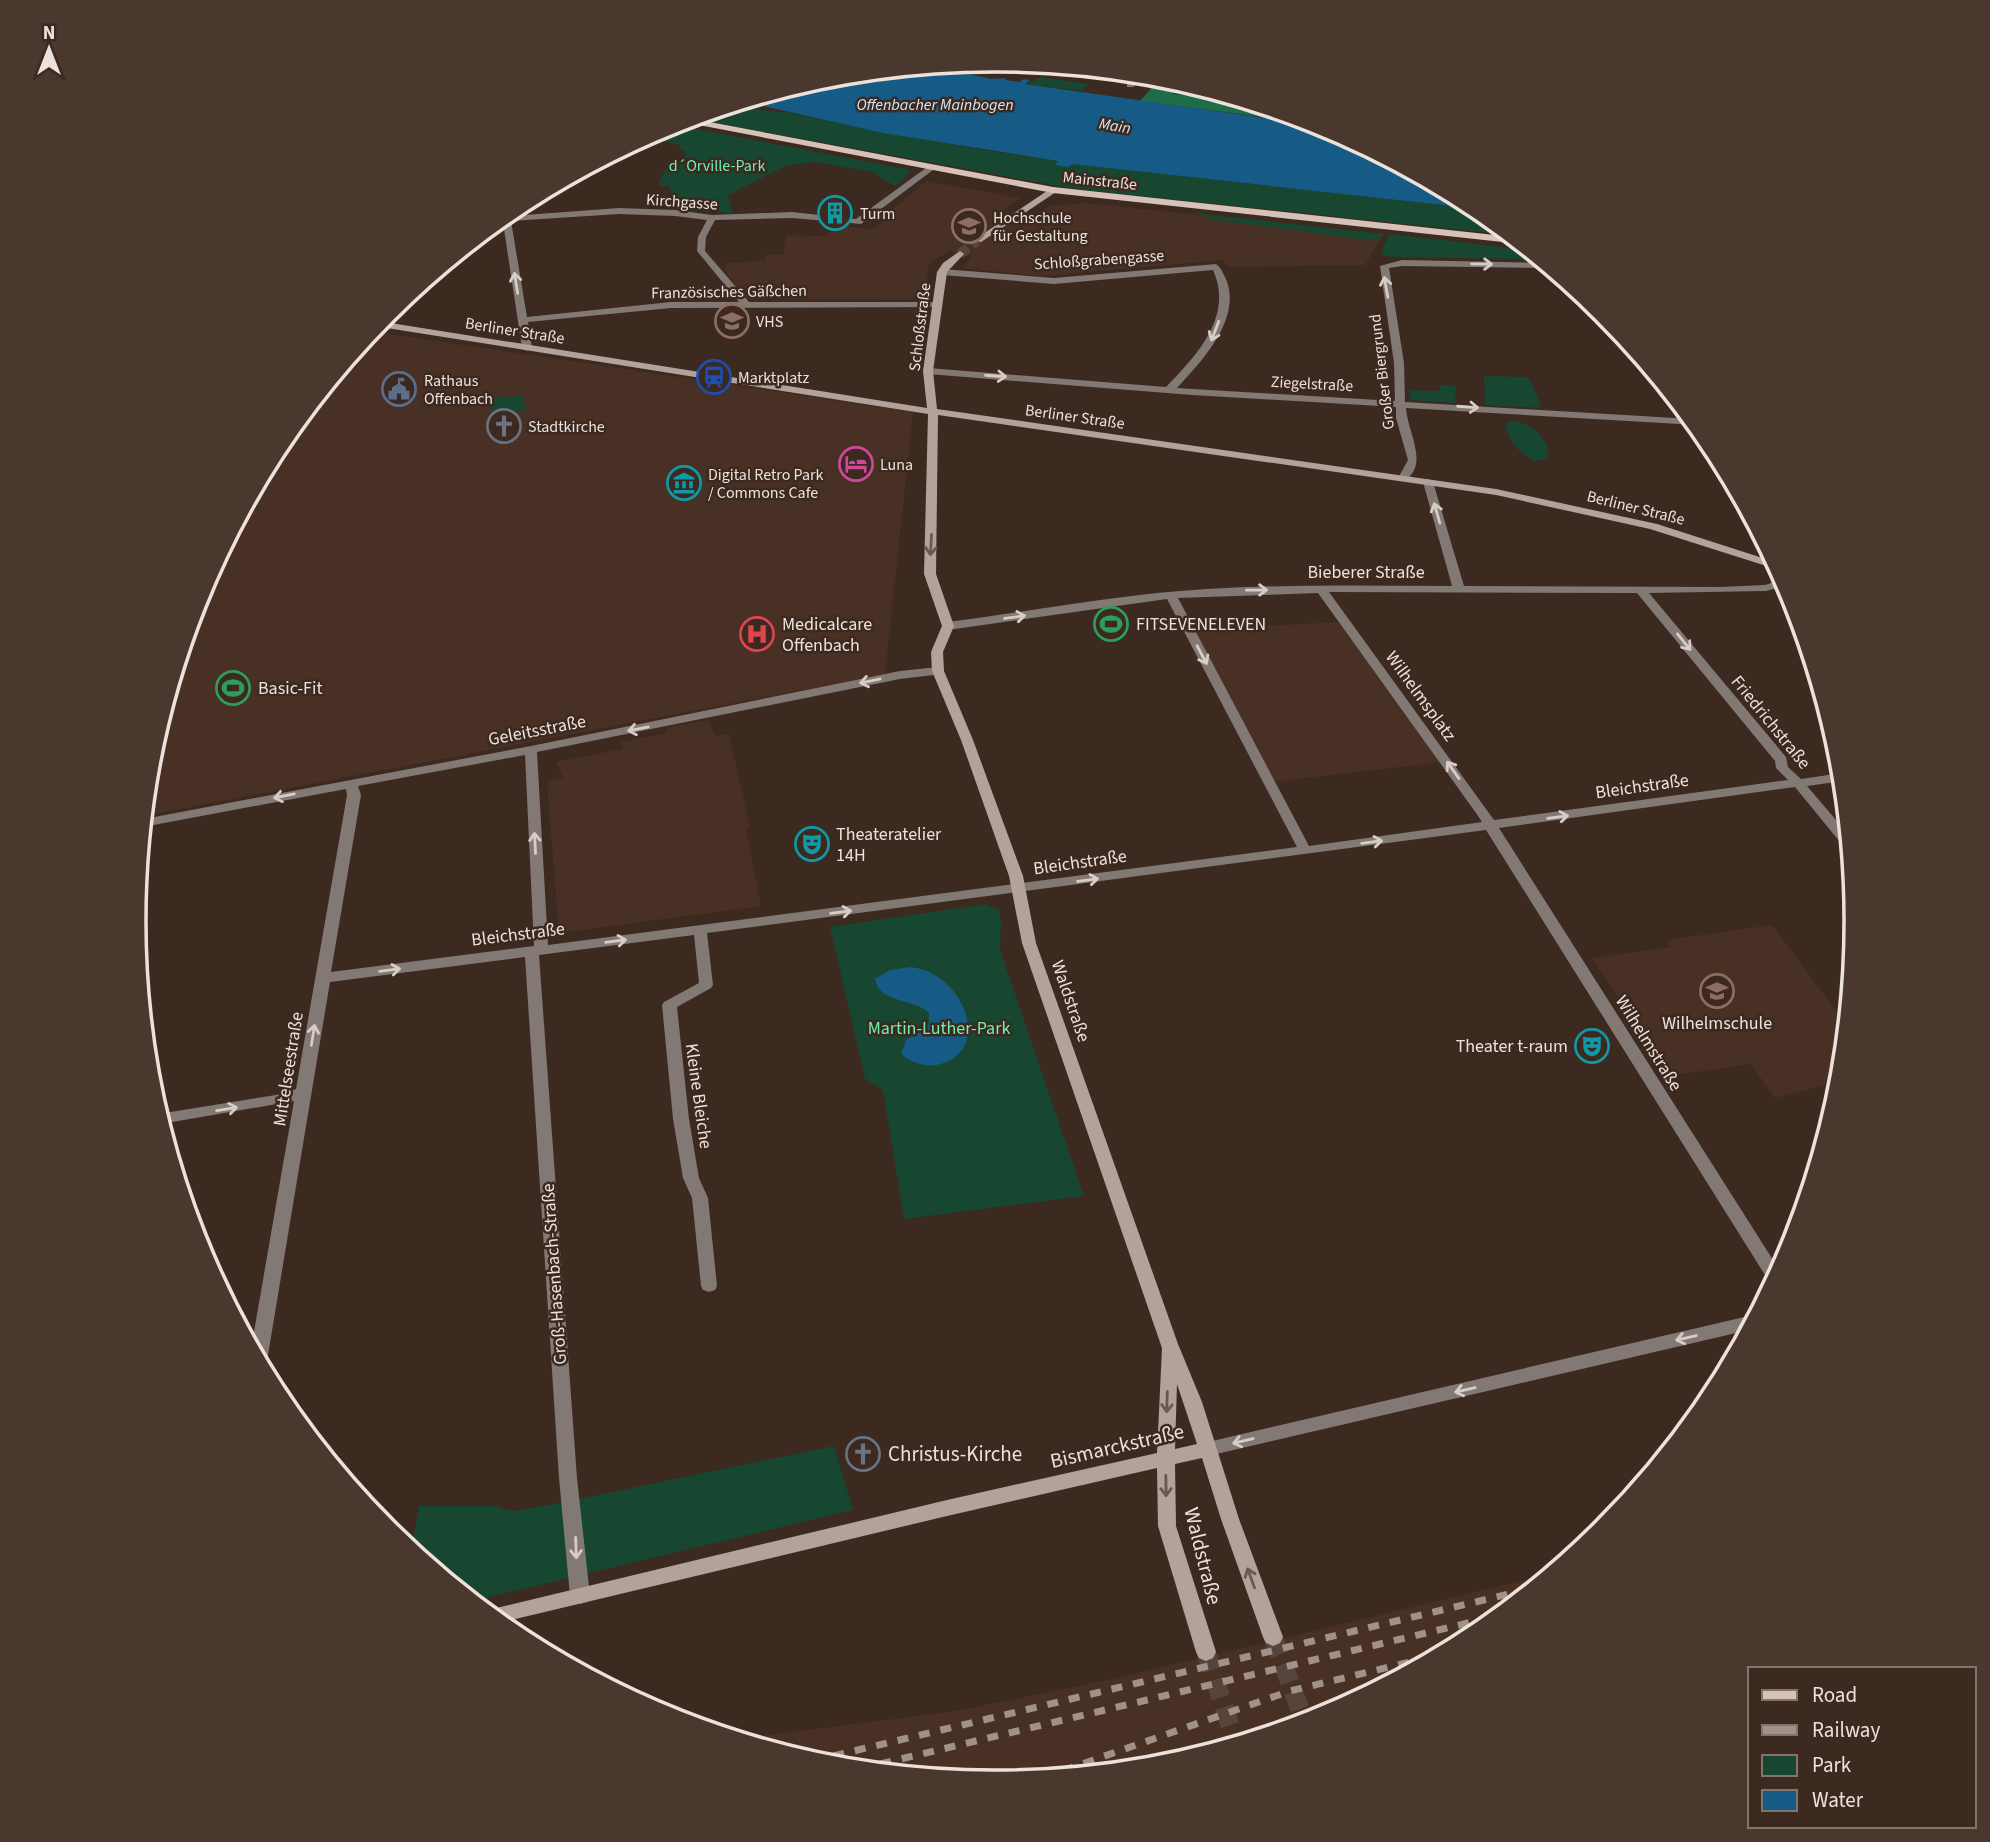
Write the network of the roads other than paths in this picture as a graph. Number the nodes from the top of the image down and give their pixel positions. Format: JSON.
{"nodes":[{"id":1,"x":703,"y":124,"type":"edge"},
{"id":2,"x":933,"y":167,"type":"junction"},
{"id":3,"x":1053,"y":190,"type":"junction"},
{"id":4,"x":523,"y":215,"type":"edge"},
{"id":5,"x":712,"y":218,"type":"junction"},
{"id":6,"x":508,"y":226,"type":"edge"},
{"id":7,"x":1501,"y":239,"type":"edge"},
{"id":8,"x":978,"y":240,"type":"tunnel mouth"},
{"id":9,"x":960,"y":254,"type":"tunnel mouth"},
{"id":10,"x":1534,"y":266,"type":"edge"},
{"id":11,"x":942,"y":272,"type":"junction"},
{"id":12,"x":937,"y":304,"type":"junction"},
{"id":13,"x":747,"y":306,"type":"junction"},
{"id":14,"x":522,"y":320,"type":"junction"},
{"id":15,"x":389,"y":326,"type":"edge"},
{"id":16,"x":527,"y":348,"type":"junction"},
{"id":17,"x":928,"y":371,"type":"junction"},
{"id":18,"x":1169,"y":390,"type":"junction"},
{"id":19,"x":1400,"y":403,"type":"junction"},
{"id":20,"x":931,"y":412,"type":"junction"},
{"id":21,"x":1681,"y":421,"type":"edge"},
{"id":22,"x":1403,"y":478,"type":"junction"},
{"id":23,"x":1428,"y":482,"type":"junction"},
{"id":24,"x":1765,"y":562,"type":"edge"},
{"id":25,"x":1775,"y":585,"type":"edge"},
{"id":26,"x":1321,"y":589,"type":"junction"},
{"id":27,"x":1459,"y":589,"type":"junction"},
{"id":28,"x":1640,"y":590,"type":"junction"},
{"id":29,"x":1171,"y":595,"type":"junction"},
{"id":30,"x":948,"y":626,"type":"junction"},
{"id":31,"x":937,"y":671,"type":"junction"},
{"id":32,"x":531,"y":750,"type":"junction"},
{"id":33,"x":1832,"y":778,"type":"edge"},
{"id":34,"x":351,"y":783,"type":"junction"},
{"id":35,"x":1798,"y":783,"type":"junction"},
{"id":36,"x":152,"y":821,"type":"edge"},
{"id":37,"x":1490,"y":827,"type":"junction"},
{"id":38,"x":1839,"y":832,"type":"edge"},
{"id":39,"x":1304,"y":850,"type":"junction"},
{"id":40,"x":1021,"y":889,"type":"junction"},
{"id":41,"x":700,"y":930,"type":"junction"},
{"id":42,"x":536,"y":951,"type":"junction"},
{"id":43,"x":322,"y":978,"type":"junction"},
{"id":44,"x":304,"y":1092,"type":"junction"},
{"id":45,"x":169,"y":1117,"type":"edge"},
{"id":46,"x":1770,"y":1269,"type":"edge"},
{"id":47,"x":709,"y":1286,"type":"dead end"},
{"id":48,"x":1742,"y":1325,"type":"edge"},
{"id":49,"x":1169,"y":1344,"type":"junction"},
{"id":50,"x":260,"y":1347,"type":"edge"},
{"id":51,"x":1208,"y":1449,"type":"junction"},
{"id":52,"x":1166,"y":1459,"type":"junction"},
{"id":53,"x":580,"y":1596,"type":"junction"},
{"id":54,"x":504,"y":1614,"type":"edge"},
{"id":55,"x":1273,"y":1637,"type":"tunnel mouth"},
{"id":56,"x":1206,"y":1652,"type":"tunnel mouth"}],
"edges":[{"from":1,"to":2,"type":"main road","name":"Mainstraße"},
{"from":2,"to":3,"type":"main road","name":"Mainstraße"},
{"from":2,"to":5,"type":"street","name":"Kirchgasse"},
{"from":3,"to":7,"type":"main road","name":"Mainstraße"},
{"from":3,"to":8,"type":"main road"},
{"from":4,"to":5,"type":"street","name":"Kirchgasse"},
{"from":5,"to":13,"type":"street"},
{"from":14,"to":6,"type":"street","one_way":true},
{"from":9,"to":11,"type":"main road","name":"Schloßstraße"},
{"from":19,"to":10,"type":"street","name":"Großer Biergrund","one_way":true},
{"from":11,"to":12,"type":"main road","name":"Schloßstraße"},
{"from":11,"to":18,"type":"street","name":"Schloßgrabengasse","one_way":true},
{"from":12,"to":13,"type":"street","name":"Französisches Gäßchen"},
{"from":12,"to":17,"type":"main road","name":"Schloßstraße"},
{"from":13,"to":14,"type":"street","name":"Französisches Gäßchen"},
{"from":14,"to":16,"type":"street"},
{"from":15,"to":16,"type":"main road","name":"Berliner Straße"},
{"from":16,"to":20,"type":"main road","name":"Berliner Straße"},
{"from":17,"to":18,"type":"street","name":"Ziegelstraße","one_way":true},
{"from":17,"to":20,"type":"main road","name":"Schloßstraße"},
{"from":18,"to":19,"type":"street","name":"Ziegelstraße"},
{"from":19,"to":21,"type":"street","name":"Ziegelstraße","one_way":true},
{"from":19,"to":22,"type":"street","name":"Großer Biergrund"},
{"from":20,"to":22,"type":"main road","name":"Berliner Straße"},
{"from":20,"to":30,"type":"main road","one_way":true},
{"from":22,"to":23,"type":"main road","name":"Berliner Straße"},
{"from":23,"to":24,"type":"main road","name":"Berliner Straße"},
{"from":27,"to":23,"type":"street","one_way":true},
{"from":25,"to":28,"type":"street","name":"Bieberer Straße"},
{"from":26,"to":27,"type":"street","name":"Bieberer Straße"},
{"from":29,"to":26,"type":"street","name":"Bieberer Straße","one_way":true},
{"from":37,"to":26,"type":"street","name":"Wilhelmsplatz","one_way":true},
{"from":27,"to":28,"type":"street","name":"Bieberer Straße"},
{"from":28,"to":35,"type":"street","name":"Friedrichstraße","one_way":true},
{"from":30,"to":29,"type":"street","name":"Bieberer Straße","one_way":true},
{"from":29,"to":39,"type":"street","one_way":true},
{"from":30,"to":31,"type":"main road"},
{"from":31,"to":32,"type":"street","name":"Geleitsstraße","one_way":true},
{"from":31,"to":40,"type":"main road","name":"Waldstraße"},
{"from":32,"to":34,"type":"street","name":"Geleitsstraße"},
{"from":42,"to":32,"type":"street","name":"Groß-Hasenbach-Straße","one_way":true},
{"from":33,"to":35,"type":"street","name":"Bleichstraße"},
{"from":34,"to":36,"type":"street","name":"Geleitsstraße","one_way":true},
{"from":34,"to":43,"type":"street","name":"Mittelseestraße"},
{"from":37,"to":35,"type":"street","name":"Bleichstraße","one_way":true},
{"from":35,"to":38,"type":"street","name":"Friedrichstraße"},
{"from":39,"to":37,"type":"street","name":"Bleichstraße","one_way":true},
{"from":37,"to":46,"type":"street","name":"Wilhelmstraße"},
{"from":40,"to":39,"type":"street","name":"Bleichstraße","one_way":true},
{"from":41,"to":40,"type":"street","name":"Bleichstraße","one_way":true},
{"from":40,"to":49,"type":"main road","name":"Waldstraße"},
{"from":42,"to":41,"type":"street","name":"Bleichstraße","one_way":true},
{"from":41,"to":47,"type":"street","name":"Kleine Bleiche"},
{"from":43,"to":42,"type":"street","name":"Bleichstraße","one_way":true},
{"from":42,"to":53,"type":"street","name":"Groß-Hasenbach-Straße","one_way":true},
{"from":44,"to":43,"type":"street","name":"Mittelseestraße","one_way":true},
{"from":45,"to":44,"type":"street","one_way":true},
{"from":44,"to":50,"type":"street","name":"Mittelseestraße"},
{"from":48,"to":51,"type":"street","name":"Bismarckstraße","one_way":true},
{"from":49,"to":51,"type":"main road","name":"Waldstraße"},
{"from":49,"to":52,"type":"main road","name":"Waldstraße","one_way":true},
{"from":51,"to":52,"type":"main road","name":"Bismarckstraße"},
{"from":55,"to":51,"type":"main road","name":"Waldstraße","one_way":true},
{"from":52,"to":53,"type":"main road","name":"Bismarckstraße"},
{"from":52,"to":56,"type":"main road","name":"Waldstraße","one_way":true},
{"from":53,"to":54,"type":"main road","name":"Bismarckstraße"}]}
